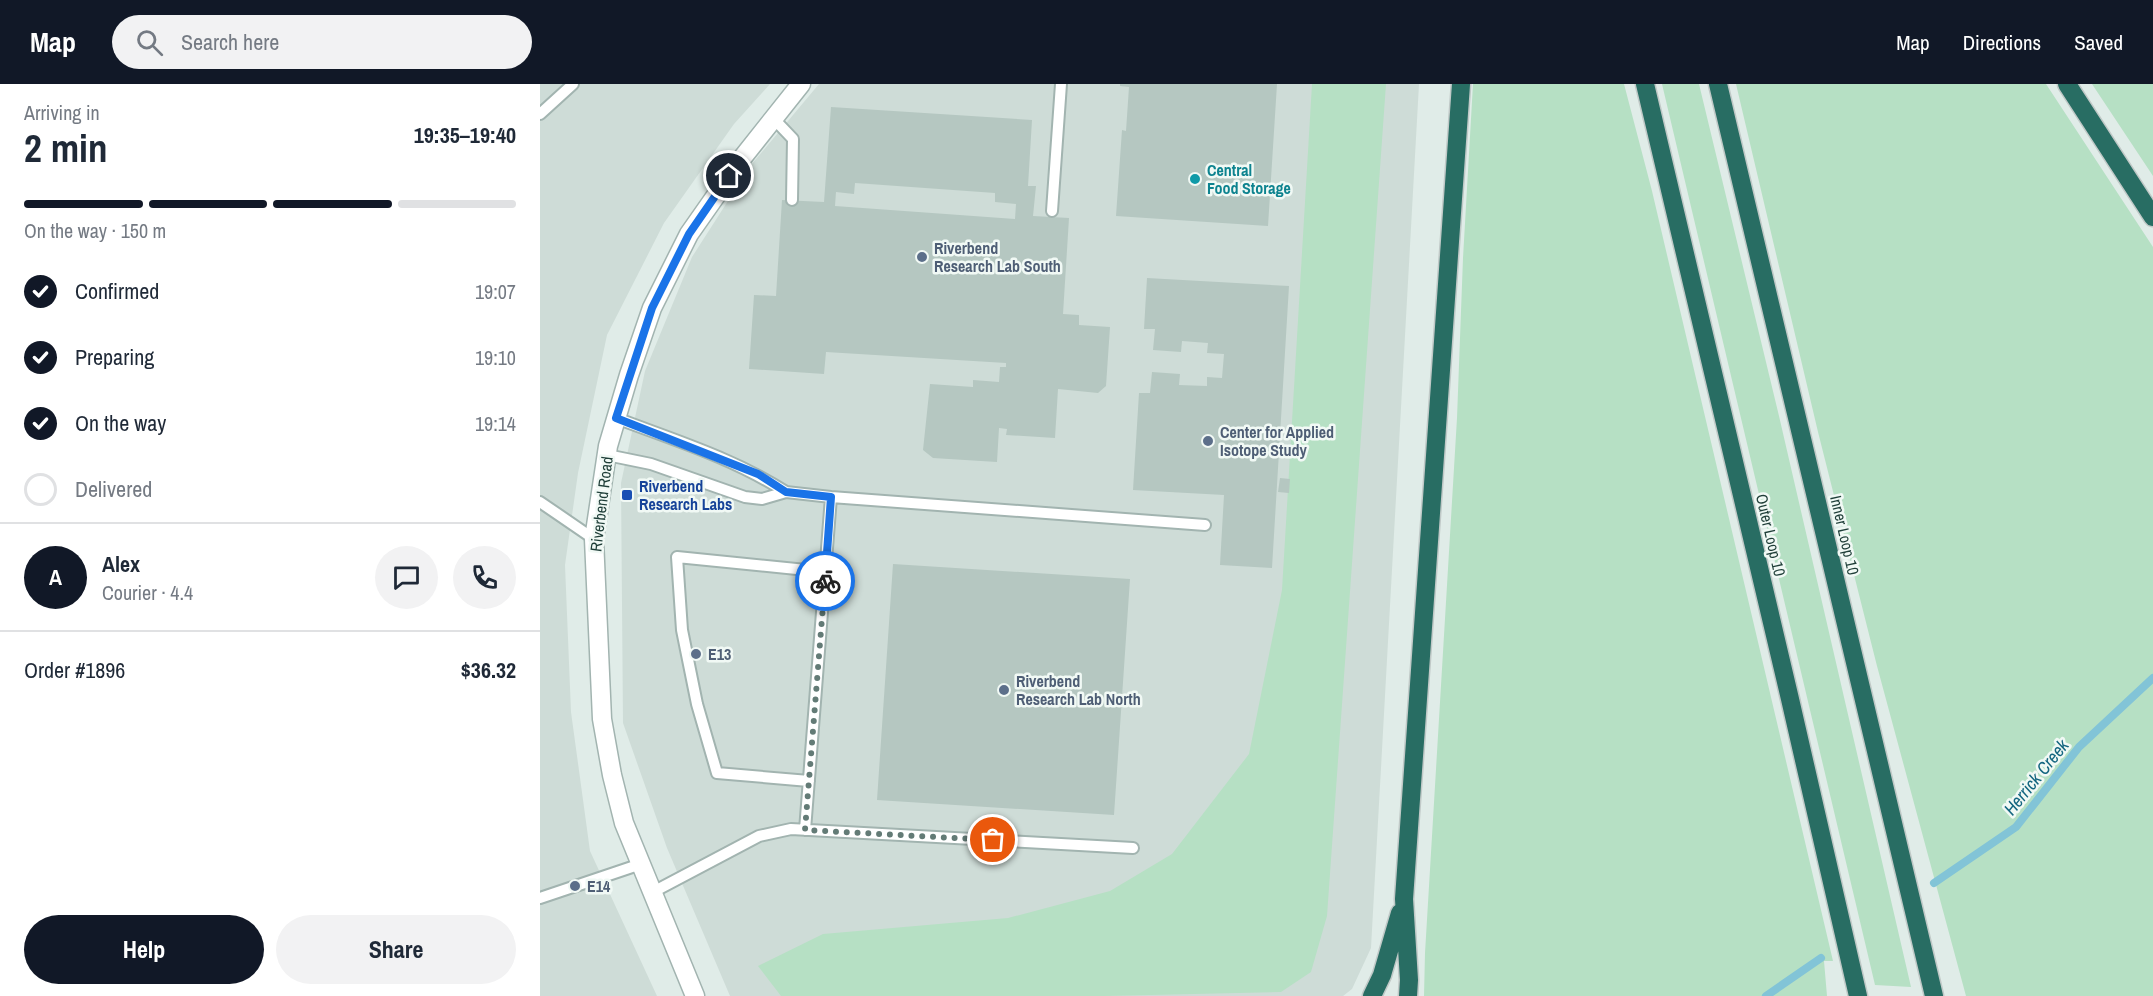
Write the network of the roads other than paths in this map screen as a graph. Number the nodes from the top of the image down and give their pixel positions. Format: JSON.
{"nodes":[{"id":1,"x":573,"y":84,"type":"edge"},
{"id":2,"x":801,"y":84,"type":"edge"},
{"id":3,"x":1061,"y":84,"type":"edge"},
{"id":4,"x":1461,"y":84,"type":"edge"},
{"id":5,"x":1645,"y":84,"type":"edge"},
{"id":6,"x":1718,"y":84,"type":"edge"},
{"id":7,"x":2067,"y":84,"type":"edge"},
{"id":8,"x":540,"y":114,"type":"edge"},
{"id":9,"x":772,"y":118,"type":"junction"},
{"id":10,"x":792,"y":200,"type":"dead end"},
{"id":11,"x":1052,"y":211,"type":"dead end"},
{"id":12,"x":2153,"y":217,"type":"edge"},
{"id":13,"x":616,"y":418,"type":"junction"},
{"id":14,"x":607,"y":455,"type":"junction"},
{"id":15,"x":786,"y":492,"type":"junction"},
{"id":16,"x":831,"y":497,"type":"junction"},
{"id":17,"x":540,"y":502,"type":"edge"},
{"id":18,"x":1205,"y":525,"type":"dead end"},
{"id":19,"x":594,"y":539,"type":"junction"},
{"id":20,"x":826,"y":572,"type":"junction"},
{"id":21,"x":809,"y":781,"type":"junction"},
{"id":22,"x":805,"y":830,"type":"junction"},
{"id":23,"x":1133,"y":848,"type":"dead end"},
{"id":24,"x":641,"y":864,"type":"junction"},
{"id":25,"x":653,"y":892,"type":"junction"},
{"id":26,"x":540,"y":898,"type":"edge"},
{"id":27,"x":1404,"y":899,"type":"junction"},
{"id":28,"x":695,"y":996,"type":"edge"},
{"id":29,"x":1372,"y":996,"type":"edge"},
{"id":30,"x":1408,"y":996,"type":"edge"},
{"id":31,"x":1858,"y":996,"type":"edge"},
{"id":32,"x":1934,"y":996,"type":"edge"}],
"edges":[{"from":1,"to":8,"type":"lane"},
{"from":2,"to":9,"type":"street","name":"Riverbend Road"},
{"from":3,"to":11,"type":"lane"},
{"from":4,"to":27,"type":"highway"},
{"from":5,"to":31,"type":"highway","name":"Outer Loop 10"},
{"from":6,"to":32,"type":"highway","name":"Inner Loop 10"},
{"from":7,"to":12,"type":"highway"},
{"from":9,"to":10,"type":"lane"},
{"from":9,"to":13,"type":"street","name":"Riverbend Road"},
{"from":13,"to":14,"type":"street","name":"Riverbend Road"},
{"from":13,"to":15,"type":"lane"},
{"from":14,"to":15,"type":"lane"},
{"from":14,"to":19,"type":"street","name":"Riverbend Road"},
{"from":15,"to":16,"type":"lane"},
{"from":16,"to":18,"type":"lane"},
{"from":16,"to":20,"type":"lane"},
{"from":17,"to":19,"type":"lane"},
{"from":19,"to":24,"type":"street","name":"Riverbend Road"},
{"from":20,"to":21,"type":"lane"},
{"from":20,"to":21,"type":"lane"},
{"from":21,"to":22,"type":"lane"},
{"from":22,"to":23,"type":"lane"},
{"from":22,"to":25,"type":"lane"},
{"from":24,"to":25,"type":"street","name":"Riverbend Road"},
{"from":24,"to":26,"type":"lane"},
{"from":25,"to":28,"type":"street","name":"Riverbend Road"},
{"from":27,"to":29,"type":"highway"},
{"from":27,"to":30,"type":"highway"}]}
